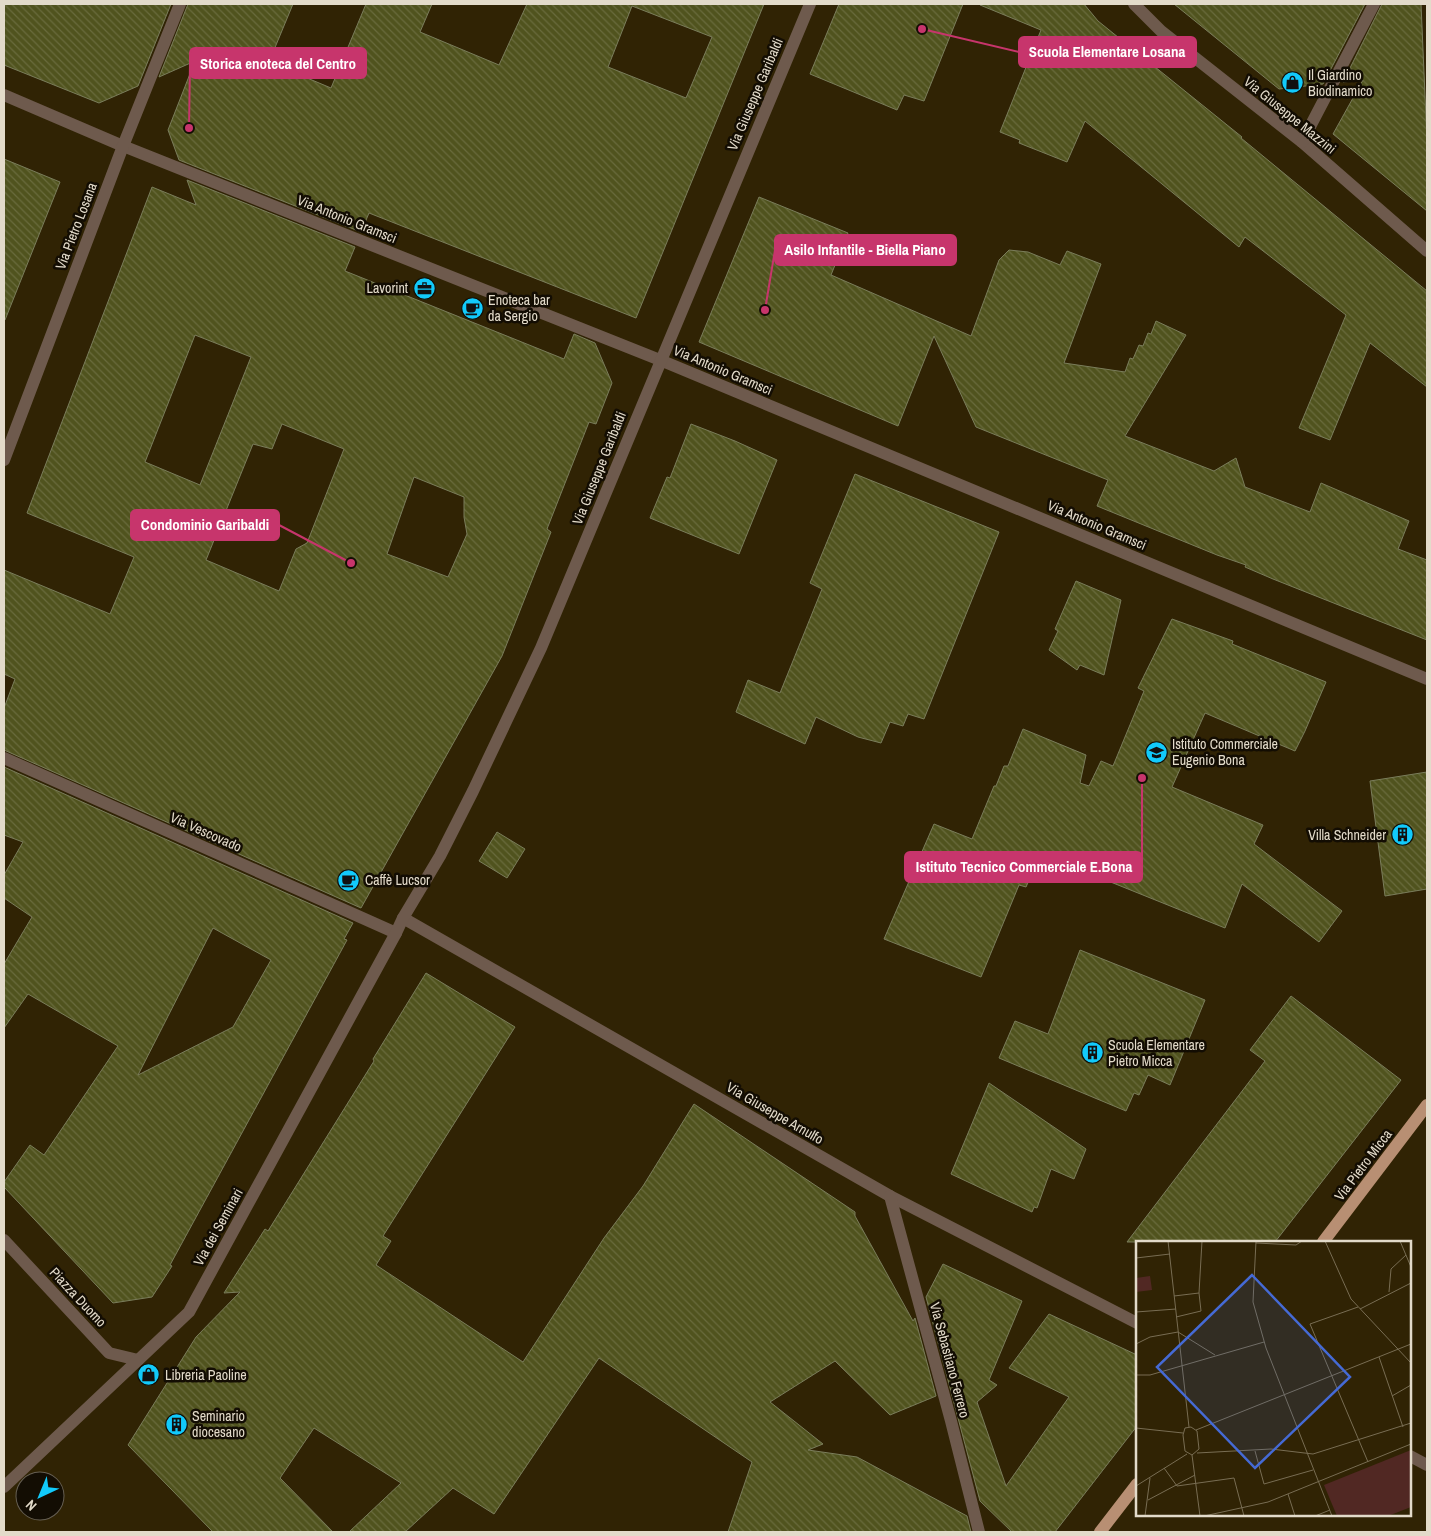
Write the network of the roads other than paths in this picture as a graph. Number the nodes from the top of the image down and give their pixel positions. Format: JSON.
{"nodes":[{"id":1,"x":180,"y":4,"type":"edge"},
{"id":2,"x":810,"y":4,"type":"edge"},
{"id":3,"x":1134,"y":4,"type":"edge"},
{"id":4,"x":1374,"y":4,"type":"edge"},
{"id":5,"x":4,"y":95,"type":"edge"},
{"id":6,"x":1302,"y":142,"type":"junction"},
{"id":7,"x":123,"y":146,"type":"junction"},
{"id":8,"x":1427,"y":250,"type":"edge"},
{"id":9,"x":660,"y":360,"type":"junction"},
{"id":10,"x":4,"y":460,"type":"edge"},
{"id":11,"x":1427,"y":678,"type":"edge"},
{"id":12,"x":4,"y":758,"type":"edge"},
{"id":13,"x":403,"y":918,"type":"junction"},
{"id":14,"x":396,"y":933,"type":"junction"},
{"id":15,"x":1427,"y":1105,"type":"edge"},
{"id":16,"x":890,"y":1196,"type":"junction"},
{"id":17,"x":4,"y":1240,"type":"edge"},
{"id":18,"x":1324,"y":1241,"type":"edge"},
{"id":19,"x":1136,"y":1322,"type":"edge"},
{"id":20,"x":138,"y":1360,"type":"junction"},
{"id":21,"x":1411,"y":1457,"type":"edge"},
{"id":22,"x":1427,"y":1465,"type":"edge"},
{"id":23,"x":1136,"y":1485,"type":"edge"},
{"id":24,"x":4,"y":1487,"type":"edge"},
{"id":25,"x":979,"y":1532,"type":"edge"},
{"id":26,"x":1100,"y":1532,"type":"edge"}],
"edges":[{"from":1,"to":7,"type":"street","name":"Via Pietro Losana"},
{"from":2,"to":9,"type":"street","name":"Via Giuseppe Garibaldi"},
{"from":3,"to":6,"type":"street","name":"Via Giuseppe Mazzini"},
{"from":4,"to":6,"type":"street"},
{"from":5,"to":7,"type":"street","name":"Via Antonio Gramsci"},
{"from":6,"to":8,"type":"street","name":"Via Giuseppe Mazzini"},
{"from":7,"to":9,"type":"street","name":"Via Antonio Gramsci"},
{"from":7,"to":10,"type":"street","name":"Via Pietro Losana"},
{"from":9,"to":11,"type":"street","name":"Via Antonio Gramsci"},
{"from":9,"to":13,"type":"street","name":"Via Giuseppe Garibaldi"},
{"from":12,"to":14,"type":"street","name":"Via Vescovado"},
{"from":13,"to":14,"type":"street","name":"Via Giuseppe Garibaldi"},
{"from":13,"to":16,"type":"street","name":"Via Giuseppe Arnulfo"},
{"from":14,"to":20,"type":"street","name":"Via dei Seminari"},
{"from":15,"to":18,"type":"main road","name":"Via Pietro Micca"},
{"from":16,"to":19,"type":"street","name":"Via Giuseppe Arnulfo"},
{"from":16,"to":25,"type":"street","name":"Via Sebastiano Ferrero"},
{"from":17,"to":20,"type":"street","name":"Piazza Duomo"},
{"from":20,"to":24,"type":"street","name":"Via dei Seminari"},
{"from":21,"to":22,"type":"street"},
{"from":23,"to":26,"type":"main road"}]}
